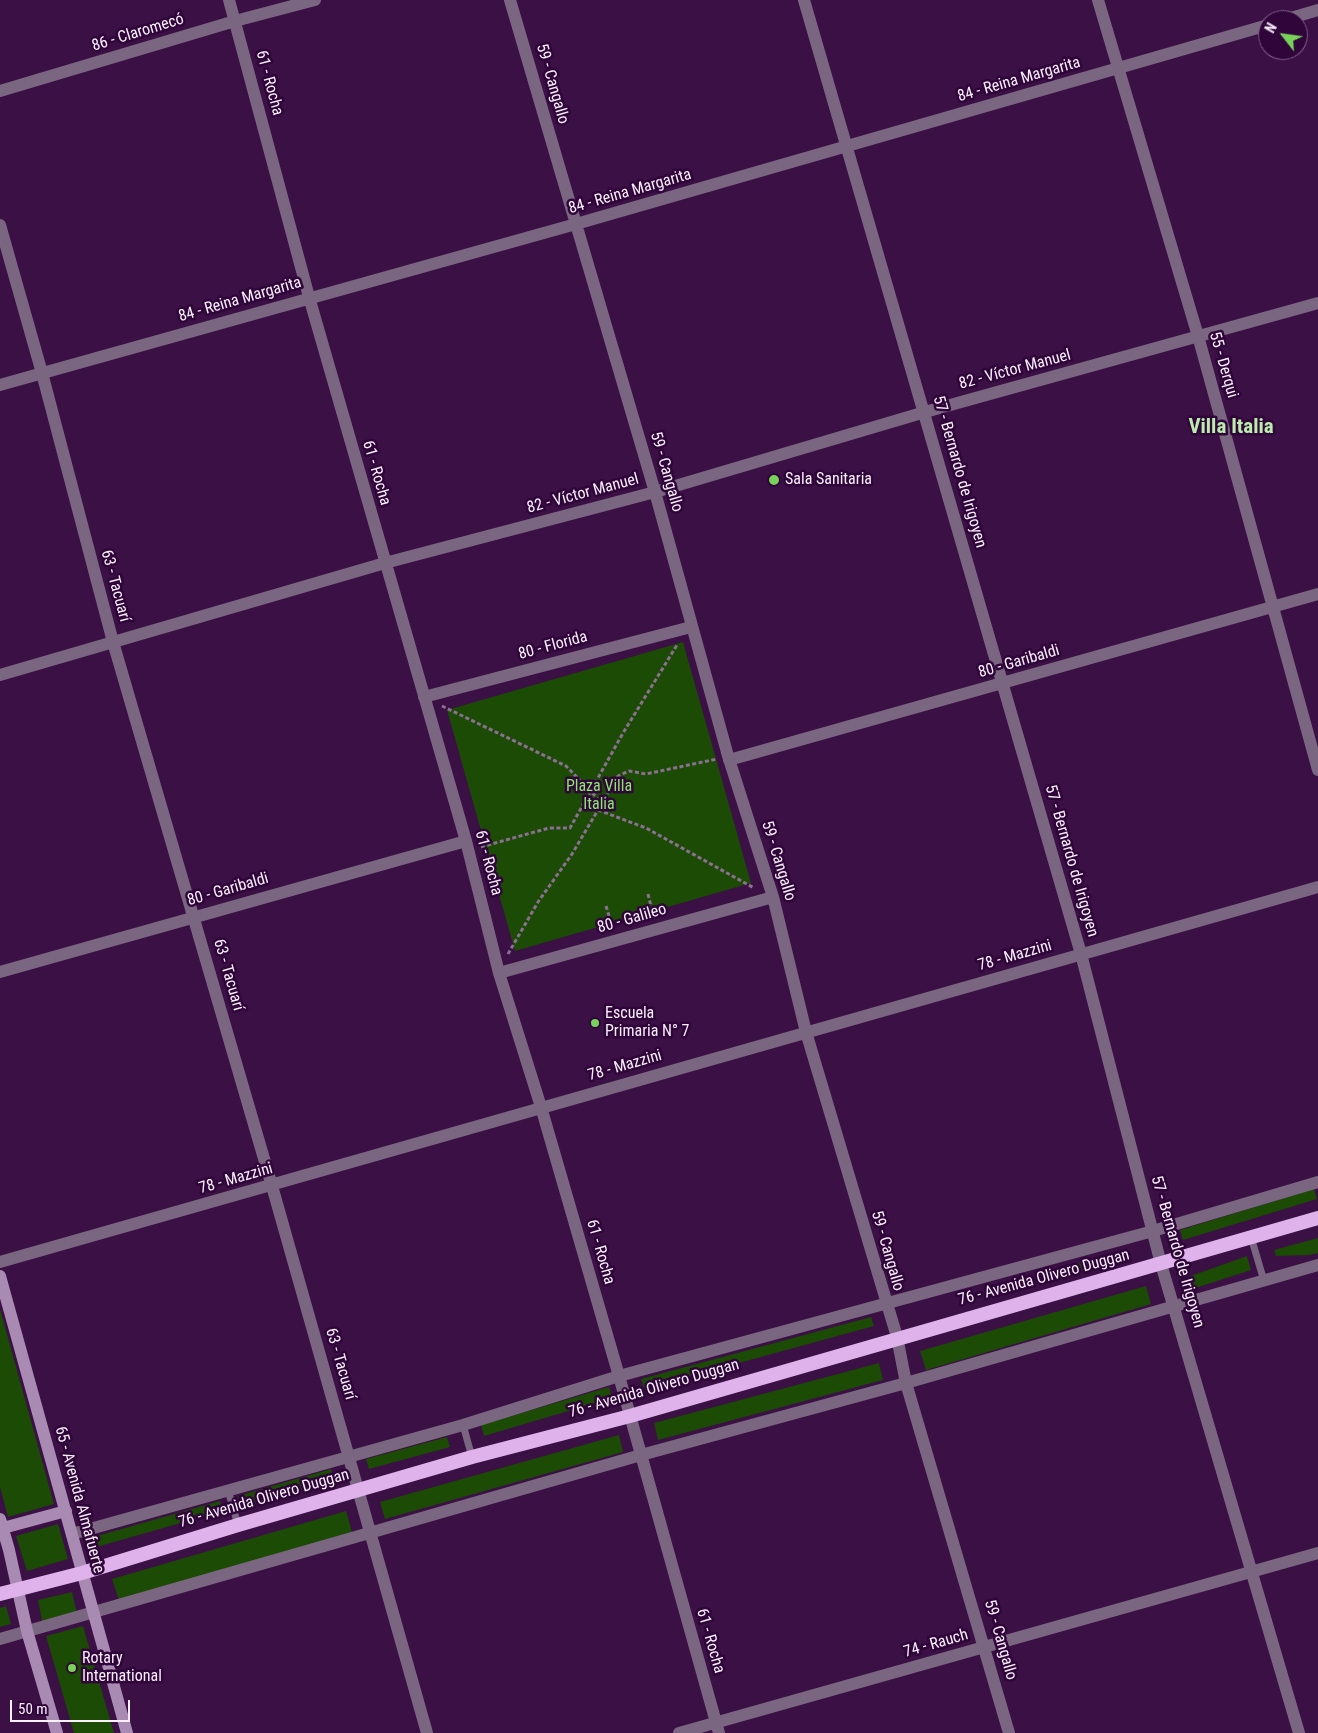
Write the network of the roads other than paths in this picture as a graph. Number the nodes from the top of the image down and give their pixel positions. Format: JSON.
{"nodes":[{"id":1,"x":230,"y":0,"type":"edge"},
{"id":2,"x":316,"y":0,"type":"edge"},
{"id":3,"x":510,"y":0,"type":"edge"},
{"id":4,"x":804,"y":0,"type":"edge"},
{"id":5,"x":1098,"y":0,"type":"edge"},
{"id":6,"x":235,"y":21,"type":"junction"},
{"id":7,"x":1258,"y":28,"type":"edge"},
{"id":8,"x":1117,"y":69,"type":"junction"},
{"id":9,"x":0,"y":91,"type":"edge"},
{"id":10,"x":846,"y":147,"type":"junction"},
{"id":11,"x":576,"y":224,"type":"junction"},
{"id":12,"x":0,"y":225,"type":"edge"},
{"id":13,"x":309,"y":297,"type":"junction"},
{"id":14,"x":1318,"y":303,"type":"edge"},
{"id":15,"x":1198,"y":336,"type":"junction"},
{"id":16,"x":42,"y":373,"type":"junction"},
{"id":17,"x":0,"y":385,"type":"edge"},
{"id":18,"x":925,"y":412,"type":"junction"},
{"id":19,"x":655,"y":492,"type":"junction"},
{"id":20,"x":385,"y":563,"type":"junction"},
{"id":21,"x":1318,"y":594,"type":"edge"},
{"id":22,"x":1273,"y":607,"type":"junction"},
{"id":23,"x":689,"y":627,"type":"junction"},
{"id":24,"x":113,"y":642,"type":"junction"},
{"id":25,"x":0,"y":675,"type":"edge"},
{"id":26,"x":1003,"y":684,"type":"junction"},
{"id":27,"x":424,"y":697,"type":"junction"},
{"id":28,"x":728,"y":758,"type":"junction"},
{"id":29,"x":1318,"y":770,"type":"edge"},
{"id":30,"x":467,"y":846,"type":"junction"},
{"id":31,"x":1318,"y":887,"type":"edge"},
{"id":32,"x":773,"y":897,"type":"junction"},
{"id":33,"x":194,"y":917,"type":"junction"},
{"id":34,"x":1081,"y":954,"type":"junction"},
{"id":35,"x":0,"y":972,"type":"edge"},
{"id":36,"x":500,"y":973,"type":"junction"},
{"id":37,"x":806,"y":1032,"type":"junction"},
{"id":38,"x":541,"y":1107,"type":"junction"},
{"id":39,"x":1318,"y":1182,"type":"edge"},
{"id":40,"x":272,"y":1186,"type":"junction"},
{"id":41,"x":1318,"y":1218,"type":"edge"},
{"id":42,"x":1153,"y":1231,"type":"junction"},
{"id":43,"x":1252,"y":1237,"type":"junction"},
{"id":44,"x":0,"y":1262,"type":"edge"},
{"id":45,"x":1161,"y":1264,"type":"junction"},
{"id":46,"x":1318,"y":1265,"type":"edge"},
{"id":47,"x":0,"y":1276,"type":"edge"},
{"id":48,"x":1264,"y":1281,"type":"junction"},
{"id":49,"x":886,"y":1305,"type":"junction"},
{"id":50,"x":1175,"y":1307,"type":"junction"},
{"id":51,"x":897,"y":1337,"type":"junction"},
{"id":52,"x":619,"y":1376,"type":"junction"},
{"id":53,"x":906,"y":1383,"type":"junction"},
{"id":54,"x":630,"y":1416,"type":"junction"},
{"id":55,"x":463,"y":1425,"type":"junction"},
{"id":56,"x":641,"y":1455,"type":"junction"},
{"id":57,"x":349,"y":1457,"type":"junction"},
{"id":58,"x":472,"y":1457,"type":"junction"},
{"id":59,"x":228,"y":1490,"type":"junction"},
{"id":60,"x":356,"y":1490,"type":"junction"},
{"id":61,"x":66,"y":1511,"type":"junction"},
{"id":62,"x":1,"y":1524,"type":"edge"},
{"id":63,"x":238,"y":1525,"type":"junction"},
{"id":64,"x":370,"y":1533,"type":"junction"},
{"id":65,"x":72,"y":1534,"type":"junction"},
{"id":66,"x":5,"y":1551,"type":"edge"},
{"id":67,"x":1318,"y":1553,"type":"edge"},
{"id":68,"x":1253,"y":1572,"type":"junction"},
{"id":69,"x":82,"y":1573,"type":"junction"},
{"id":70,"x":18,"y":1589,"type":"junction"},
{"id":71,"x":0,"y":1594,"type":"edge"},
{"id":72,"x":93,"y":1614,"type":"junction"},
{"id":73,"x":27,"y":1631,"type":"junction"},
{"id":74,"x":0,"y":1639,"type":"edge"},
{"id":75,"x":985,"y":1647,"type":"junction"},
{"id":76,"x":718,"y":1728,"type":"edge"},
{"id":77,"x":57,"y":1733,"type":"edge"},
{"id":78,"x":127,"y":1733,"type":"edge"},
{"id":79,"x":427,"y":1733,"type":"edge"},
{"id":80,"x":679,"y":1733,"type":"edge"},
{"id":81,"x":1009,"y":1733,"type":"edge"},
{"id":82,"x":1299,"y":1733,"type":"edge"}],
"edges":[{"from":1,"to":6,"type":"street","name":"61 - Rocha"},
{"from":2,"to":6,"type":"street","name":"86 - Claromecó"},
{"from":3,"to":11,"type":"street","name":"59 - Cangallo"},
{"from":4,"to":10,"type":"street","name":"57 - Bernardo de Irigoyen"},
{"from":5,"to":8,"type":"street","name":"55 - Derqui"},
{"from":6,"to":9,"type":"street","name":"86 - Claromecó"},
{"from":6,"to":13,"type":"street","name":"61 - Rocha"},
{"from":7,"to":8,"type":"street","name":"84 - Reina Margarita"},
{"from":8,"to":10,"type":"street","name":"84 - Reina Margarita"},
{"from":8,"to":15,"type":"street","name":"55 - Derqui"},
{"from":10,"to":11,"type":"street","name":"84 - Reina Margarita"},
{"from":10,"to":18,"type":"street","name":"57 - Bernardo de Irigoyen"},
{"from":11,"to":13,"type":"street","name":"84 - Reina Margarita"},
{"from":11,"to":19,"type":"street","name":"59 - Cangallo"},
{"from":12,"to":16,"type":"street","name":"63 - Tacuarí"},
{"from":13,"to":16,"type":"street","name":"84 - Reina Margarita"},
{"from":13,"to":20,"type":"street","name":"61 - Rocha"},
{"from":14,"to":15,"type":"street","name":"82 - Víctor Manuel"},
{"from":15,"to":18,"type":"street","name":"82 - Víctor Manuel"},
{"from":15,"to":22,"type":"street","name":"55 - Derqui"},
{"from":16,"to":17,"type":"street","name":"84 - Reina Margarita"},
{"from":16,"to":24,"type":"street","name":"63 - Tacuarí"},
{"from":18,"to":19,"type":"street","name":"82 - Víctor Manuel"},
{"from":18,"to":26,"type":"street","name":"57 - Bernardo de Irigoyen"},
{"from":19,"to":20,"type":"street","name":"82 - Víctor Manuel"},
{"from":19,"to":23,"type":"street","name":"59 - Cangallo"},
{"from":20,"to":24,"type":"street","name":"82 - Víctor Manuel"},
{"from":20,"to":27,"type":"street","name":"61 - Rocha"},
{"from":21,"to":22,"type":"street","name":"80 - Garibaldi"},
{"from":22,"to":26,"type":"street","name":"80 - Garibaldi"},
{"from":22,"to":29,"type":"street","name":"55 - Derqui"},
{"from":23,"to":27,"type":"street","name":"80 - Florida"},
{"from":23,"to":28,"type":"street","name":"59 - Cangallo"},
{"from":24,"to":25,"type":"street","name":"82 - Víctor Manuel"},
{"from":24,"to":33,"type":"street","name":"63 - Tacuarí"},
{"from":26,"to":28,"type":"street","name":"80 - Garibaldi"},
{"from":26,"to":34,"type":"street","name":"57 - Bernardo de Irigoyen"},
{"from":27,"to":30,"type":"street","name":"61 - Rocha"},
{"from":28,"to":32,"type":"street","name":"59 - Cangallo"},
{"from":30,"to":33,"type":"street","name":"80 - Garibaldi"},
{"from":30,"to":36,"type":"street","name":"61 - Rocha"},
{"from":31,"to":34,"type":"street","name":"78 - Mazzini"},
{"from":32,"to":36,"type":"street","name":"80 - Galileo"},
{"from":32,"to":37,"type":"street","name":"59 - Cangallo"},
{"from":33,"to":35,"type":"street","name":"80 - Garibaldi"},
{"from":33,"to":40,"type":"street","name":"63 - Tacuarí"},
{"from":34,"to":37,"type":"street","name":"78 - Mazzini"},
{"from":34,"to":42,"type":"street","name":"57 - Bernardo de Irigoyen"},
{"from":36,"to":38,"type":"street","name":"61 - Rocha"},
{"from":37,"to":38,"type":"street","name":"78 - Mazzini"},
{"from":37,"to":49,"type":"street","name":"59 - Cangallo"},
{"from":38,"to":40,"type":"street","name":"78 - Mazzini"},
{"from":38,"to":52,"type":"street","name":"61 - Rocha"},
{"from":39,"to":42,"type":"street","name":"76 - Avenida Olivero Duggan"},
{"from":40,"to":44,"type":"street","name":"78 - Mazzini"},
{"from":40,"to":57,"type":"street","name":"63 - Tacuarí"},
{"from":41,"to":43,"type":"highway","name":"76 - Avenida Olivero Duggan"},
{"from":42,"to":45,"type":"street","name":"57 - Bernardo de Irigoyen"},
{"from":42,"to":49,"type":"street","name":"76 - Avenida Olivero Duggan"},
{"from":43,"to":45,"type":"highway","name":"76 - Avenida Olivero Duggan"},
{"from":43,"to":48,"type":"lane"},
{"from":45,"to":50,"type":"street","name":"57 - Bernardo de Irigoyen"},
{"from":45,"to":51,"type":"highway","name":"76 - Avenida Olivero Duggan"},
{"from":46,"to":48,"type":"street"},
{"from":47,"to":61,"type":"main road","name":"65 - Avenida Almafuerte"},
{"from":48,"to":50,"type":"street"},
{"from":49,"to":51,"type":"street","name":"59 - Cangallo"},
{"from":49,"to":52,"type":"street","name":"76 - Avenida Olivero Duggan"},
{"from":50,"to":53,"type":"street"},
{"from":50,"to":68,"type":"street","name":"57 - Bernardo de Irigoyen"},
{"from":51,"to":53,"type":"street","name":"59 - Cangallo"},
{"from":51,"to":54,"type":"highway","name":"76 - Avenida Olivero Duggan"},
{"from":52,"to":54,"type":"street","name":"61 - Rocha"},
{"from":52,"to":55,"type":"street","name":"76 - Avenida Olivero Duggan"},
{"from":53,"to":56,"type":"street"},
{"from":53,"to":75,"type":"street","name":"59 - Cangallo"},
{"from":54,"to":56,"type":"street","name":"61 - Rocha"},
{"from":54,"to":58,"type":"highway","name":"76 - Avenida Olivero Duggan"},
{"from":55,"to":57,"type":"street","name":"76 - Avenida Olivero Duggan"},
{"from":55,"to":58,"type":"lane"},
{"from":56,"to":64,"type":"street"},
{"from":56,"to":76,"type":"street","name":"61 - Rocha"},
{"from":57,"to":59,"type":"street","name":"76 - Avenida Olivero Duggan"},
{"from":57,"to":60,"type":"street","name":"63 - Tacuarí"},
{"from":58,"to":60,"type":"highway","name":"76 - Avenida Olivero Duggan"},
{"from":59,"to":63,"type":"lane"},
{"from":59,"to":65,"type":"street","name":"76 - Avenida Olivero Duggan"},
{"from":60,"to":63,"type":"highway","name":"76 - Avenida Olivero Duggan"},
{"from":60,"to":64,"type":"street","name":"63 - Tacuarí"},
{"from":61,"to":62,"type":"main road"},
{"from":61,"to":65,"type":"main road","name":"65 - Avenida Almafuerte"},
{"from":62,"to":66,"type":"main road"},
{"from":63,"to":69,"type":"highway","name":"76 - Avenida Olivero Duggan"},
{"from":64,"to":72,"type":"street"},
{"from":64,"to":79,"type":"street","name":"63 - Tacuarí"},
{"from":65,"to":69,"type":"main road","name":"65 - Avenida Almafuerte"},
{"from":66,"to":70,"type":"main road"},
{"from":67,"to":68,"type":"street","name":"74 - Rauch"},
{"from":68,"to":75,"type":"street","name":"74 - Rauch"},
{"from":68,"to":82,"type":"street","name":"57 - Bernardo de Irigoyen"},
{"from":69,"to":70,"type":"highway","name":"76 - Avenida Olivero Duggan"},
{"from":69,"to":72,"type":"main road","name":"65 - Avenida Almafuerte"},
{"from":70,"to":71,"type":"highway","name":"76 - Avenida Olivero Duggan"},
{"from":70,"to":73,"type":"main road"},
{"from":72,"to":73,"type":"street"},
{"from":72,"to":78,"type":"main road","name":"65 - Avenida Almafuerte"},
{"from":73,"to":74,"type":"street"},
{"from":73,"to":77,"type":"main road"},
{"from":75,"to":76,"type":"street","name":"74 - Rauch"},
{"from":75,"to":81,"type":"street","name":"59 - Cangallo"},
{"from":76,"to":80,"type":"street","name":"74 - Rauch"}]}
